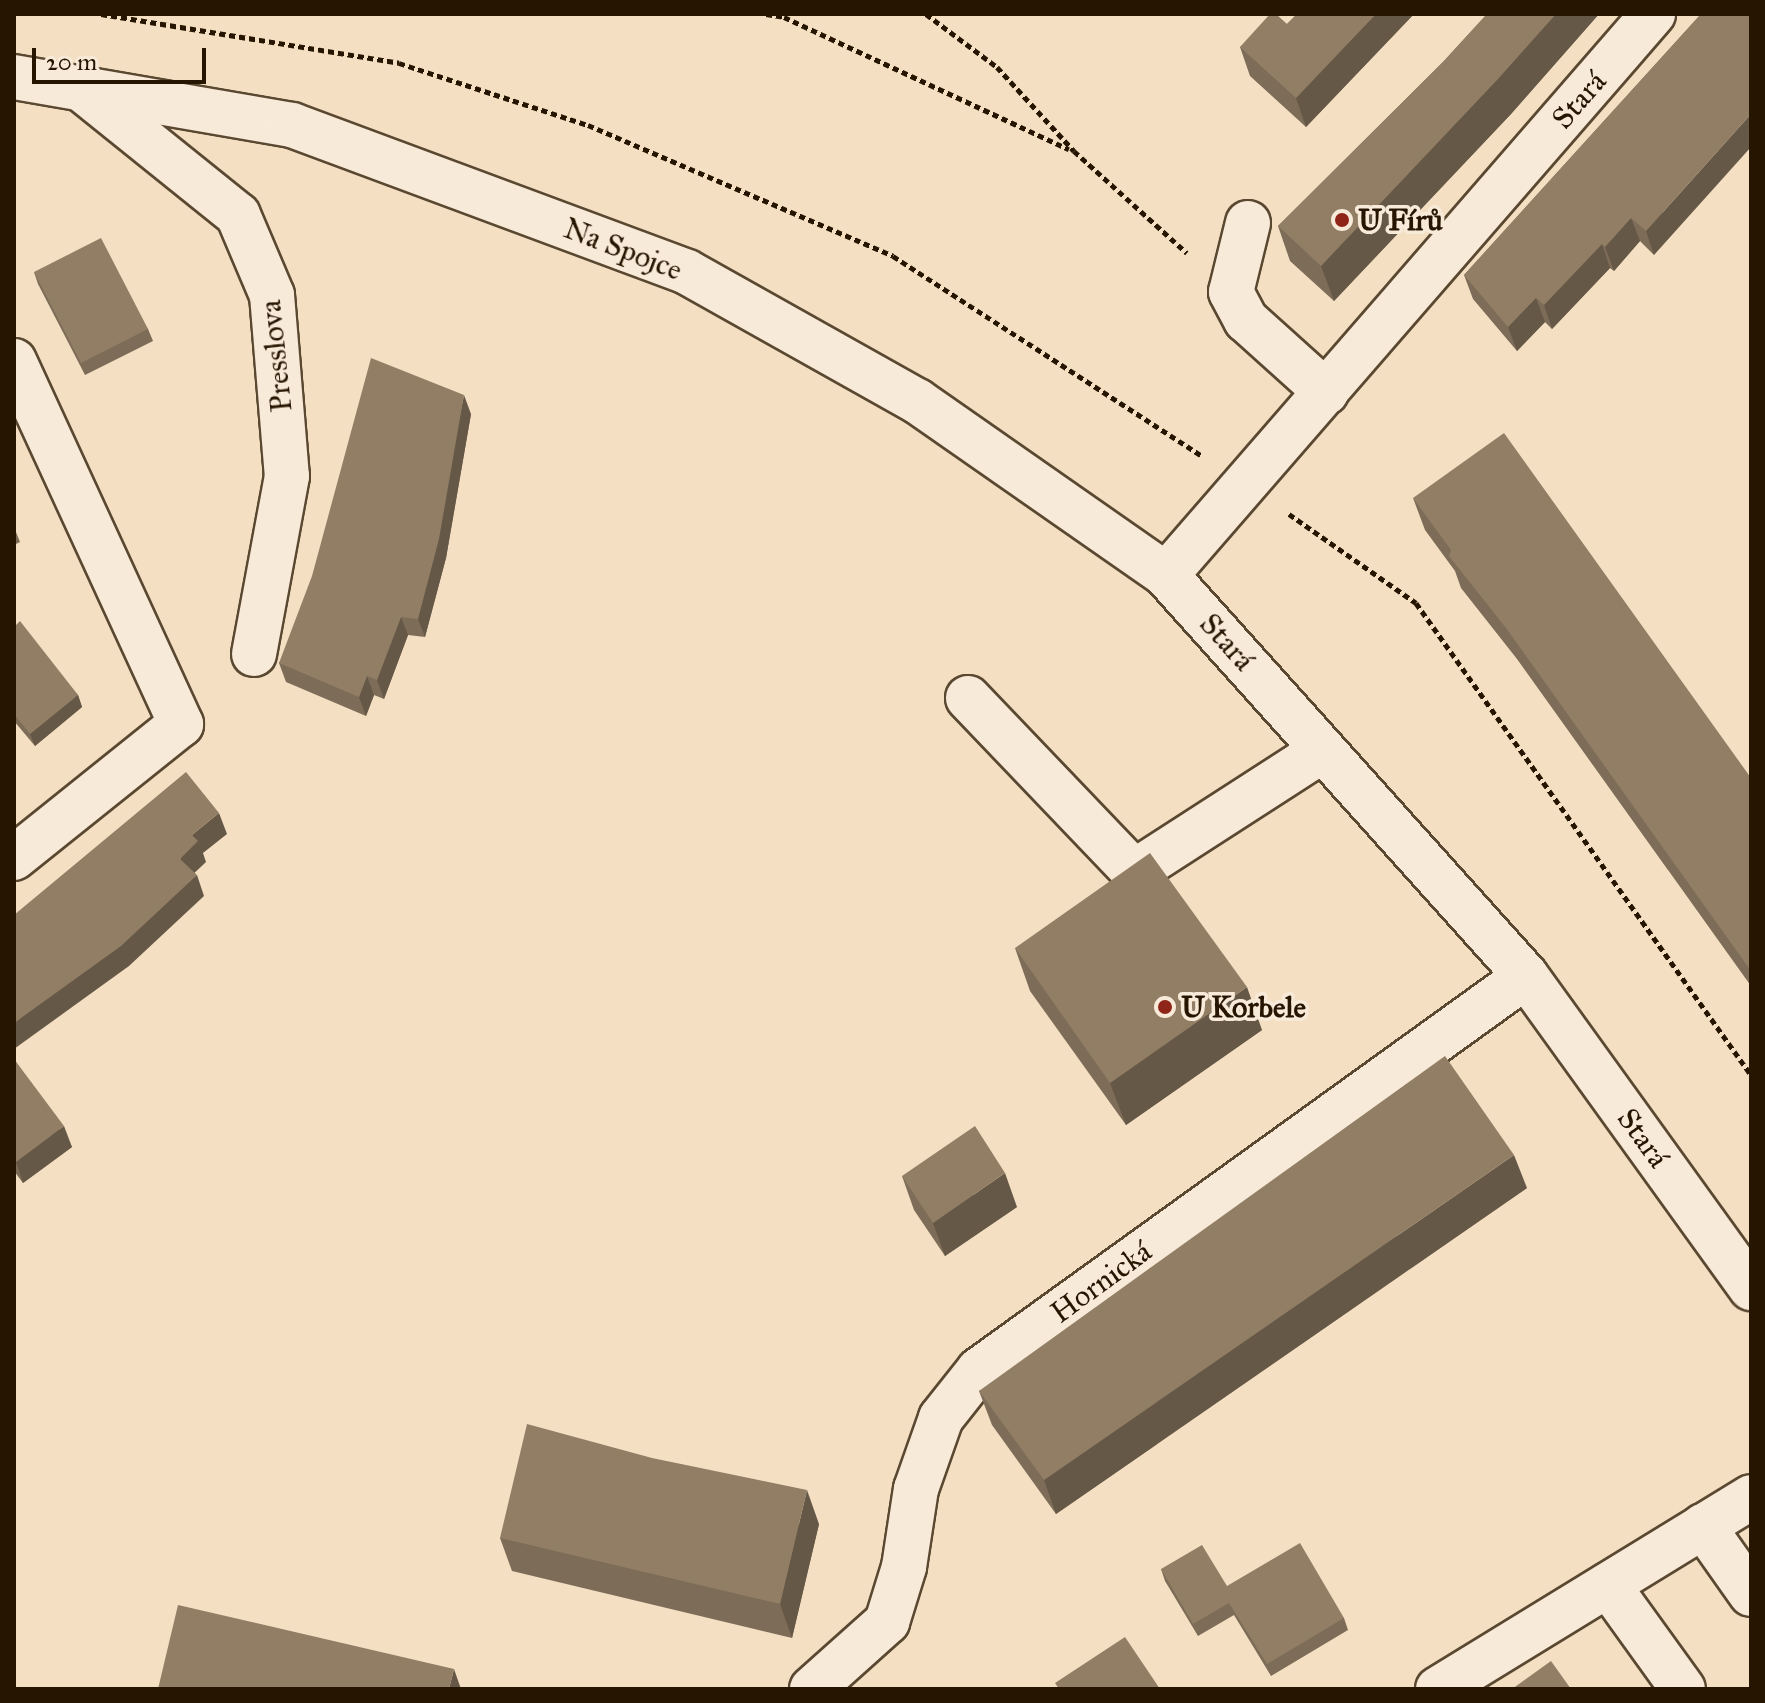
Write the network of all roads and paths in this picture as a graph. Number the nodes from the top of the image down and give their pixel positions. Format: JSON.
{"nodes":[{"id":1,"x":766,"y":14,"type":"edge"},
{"id":2,"x":926,"y":14,"type":"edge"},
{"id":3,"x":1653,"y":14,"type":"edge"},
{"id":4,"x":14,"y":77,"type":"edge"},
{"id":5,"x":80,"y":89,"type":"junction"},
{"id":6,"x":1074,"y":151,"type":"junction"},
{"id":7,"x":1248,"y":223,"type":"dead end"},
{"id":8,"x":1231,"y":292,"type":"junction"},
{"id":9,"x":14,"y":361,"type":"edge"},
{"id":10,"x":1326,"y":392,"type":"junction"},
{"id":11,"x":1166,"y":575,"type":"junction"},
{"id":12,"x":254,"y":654,"type":"dead end"},
{"id":13,"x":968,"y":698,"type":"dead end"},
{"id":14,"x":1323,"y":750,"type":"junction"},
{"id":15,"x":14,"y":858,"type":"edge"},
{"id":16,"x":1526,"y":976,"type":"junction"},
{"id":17,"x":1751,"y":1288,"type":"edge"},
{"id":18,"x":1751,"y":1497,"type":"edge"},
{"id":19,"x":1703,"y":1526,"type":"junction"},
{"id":20,"x":1608,"y":1585,"type":"junction"},
{"id":21,"x":1751,"y":1594,"type":"edge"},
{"id":22,"x":812,"y":1689,"type":"edge"},
{"id":23,"x":1438,"y":1689,"type":"edge"},
{"id":24,"x":1683,"y":1689,"type":"edge"}],
"edges":[{"from":1,"to":6,"type":"path"},
{"from":2,"to":6,"type":"path"},
{"from":3,"to":10,"type":"street","name":"Stará"},
{"from":4,"to":5,"type":"street","name":"Na Spojce"},
{"from":5,"to":11,"type":"street","name":"Na Spojce"},
{"from":5,"to":12,"type":"street","name":"Presslova"},
{"from":6,"to":8,"type":"path"},
{"from":7,"to":8,"type":"street"},
{"from":8,"to":10,"type":"street"},
{"from":9,"to":15,"type":"street"},
{"from":10,"to":11,"type":"street","name":"Stará"},
{"from":11,"to":14,"type":"street","name":"Stará"},
{"from":13,"to":14,"type":"street"},
{"from":14,"to":16,"type":"street","name":"Stará"},
{"from":16,"to":17,"type":"street","name":"Stará"},
{"from":16,"to":22,"type":"street","name":"Hornická"},
{"from":18,"to":19,"type":"street"},
{"from":19,"to":20,"type":"street"},
{"from":19,"to":21,"type":"street"},
{"from":20,"to":23,"type":"street"},
{"from":20,"to":24,"type":"street"}]}
